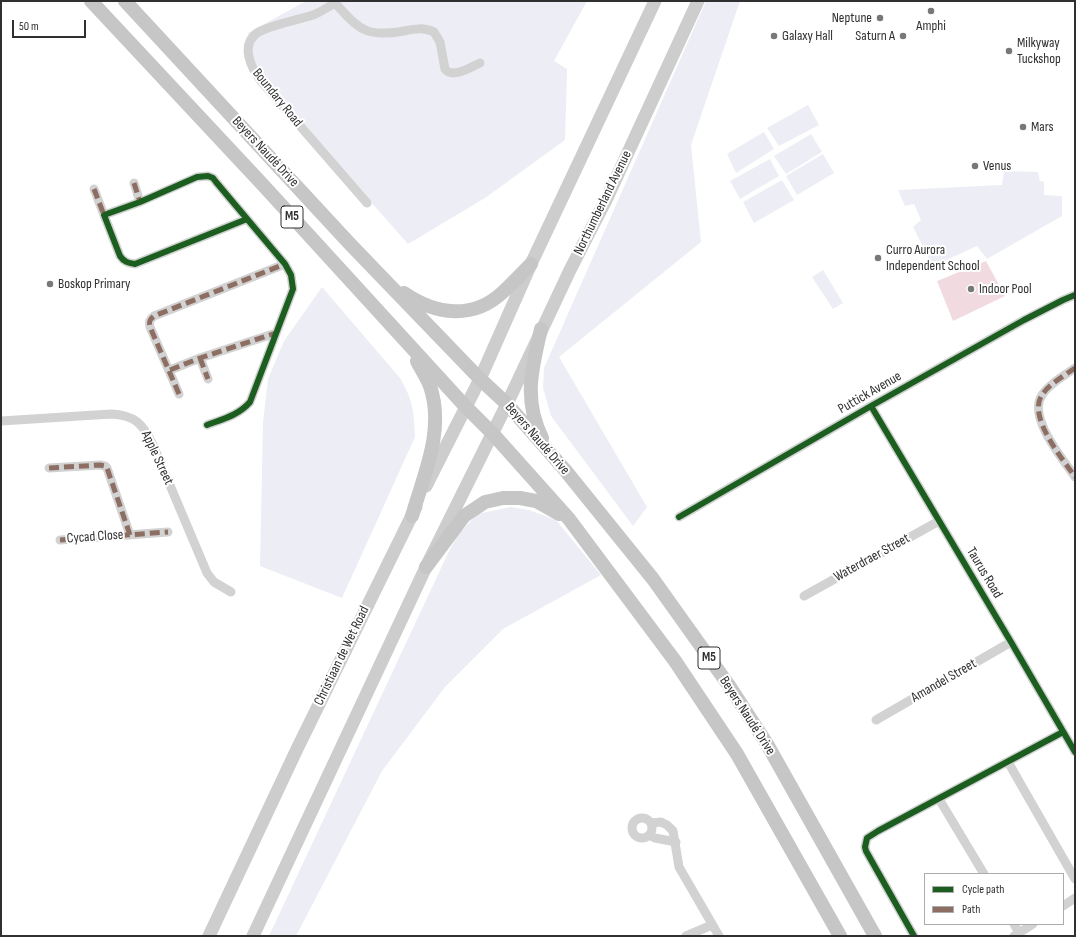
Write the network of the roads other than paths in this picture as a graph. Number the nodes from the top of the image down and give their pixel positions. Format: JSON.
{"nodes":[{"id":1,"x":91,"y":1,"type":"edge"},
{"id":2,"x":125,"y":1,"type":"edge"},
{"id":3,"x":655,"y":1,"type":"edge"},
{"id":4,"x":698,"y":1,"type":"edge"},
{"id":5,"x":334,"y":2,"type":"edge"},
{"id":6,"x":480,"y":63,"type":"dead end"},
{"id":7,"x":134,"y":183,"type":"dead end"},
{"id":8,"x":94,"y":189,"type":"dead end"},
{"id":9,"x":140,"y":202,"type":"junction"},
{"id":10,"x":367,"y":204,"type":"dead end"},
{"id":11,"x":104,"y":215,"type":"junction"},
{"id":12,"x":247,"y":219,"type":"junction"},
{"id":13,"x":285,"y":264,"type":"junction"},
{"id":14,"x":532,"y":264,"type":"junction"},
{"id":15,"x":386,"y":280,"type":"junction"},
{"id":16,"x":1075,"y":295,"type":"edge"},
{"id":17,"x":542,"y":329,"type":"junction"},
{"id":18,"x":276,"y":332,"type":"junction"},
{"id":19,"x":402,"y":336,"type":"junction"},
{"id":20,"x":200,"y":358,"type":"junction"},
{"id":21,"x":1075,"y":368,"type":"edge"},
{"id":22,"x":170,"y":370,"type":"junction"},
{"id":23,"x":208,"y":379,"type":"dead end"},
{"id":24,"x":480,"y":379,"type":"junction"},
{"id":25,"x":179,"y":394,"type":"dead end"},
{"id":26,"x":507,"y":404,"type":"junction"},
{"id":27,"x":465,"y":406,"type":"junction"},
{"id":28,"x":871,"y":406,"type":"junction"},
{"id":29,"x":1,"y":421,"type":"edge"},
{"id":30,"x":207,"y":425,"type":"dead end"},
{"id":31,"x":493,"y":434,"type":"junction"},
{"id":32,"x":549,"y":452,"type":"junction"},
{"id":33,"x":49,"y":468,"type":"dead end"},
{"id":34,"x":1075,"y":477,"type":"edge"},
{"id":35,"x":412,"y":516,"type":"junction"},
{"id":36,"x":679,"y":517,"type":"dead end"},
{"id":37,"x":569,"y":519,"type":"junction"},
{"id":38,"x":939,"y":521,"type":"junction"},
{"id":39,"x":168,"y":532,"type":"dead end"},
{"id":40,"x":130,"y":535,"type":"junction"},
{"id":41,"x":60,"y":540,"type":"dead end"},
{"id":42,"x":426,"y":567,"type":"junction"},
{"id":43,"x":231,"y":592,"type":"dead end"},
{"id":44,"x":804,"y":596,"type":"dead end"},
{"id":45,"x":1011,"y":642,"type":"junction"},
{"id":46,"x":876,"y":720,"type":"dead end"},
{"id":47,"x":1063,"y":732,"type":"junction"},
{"id":48,"x":1075,"y":752,"type":"edge"},
{"id":49,"x":1008,"y":762,"type":"junction"},
{"id":50,"x":938,"y":799,"type":"junction"},
{"id":51,"x":651,"y":823,"type":"junction"},
{"id":52,"x":649,"y":834,"type":"junction"},
{"id":53,"x":676,"y":842,"type":"junction"},
{"id":54,"x":983,"y":873,"type":"edge"},
{"id":55,"x":1075,"y":879,"type":"edge"},
{"id":56,"x":1075,"y":898,"type":"edge"},
{"id":57,"x":1064,"y":905,"type":"edge"},
{"id":58,"x":712,"y":925,"type":"junction"},
{"id":59,"x":1014,"y":925,"type":"edge"},
{"id":60,"x":1032,"y":925,"type":"edge"},
{"id":61,"x":1017,"y":935,"type":"edge"},
{"id":62,"x":209,"y":936,"type":"edge"},
{"id":63,"x":253,"y":936,"type":"edge"},
{"id":64,"x":686,"y":936,"type":"edge"},
{"id":65,"x":719,"y":936,"type":"edge"},
{"id":66,"x":840,"y":936,"type":"edge"},
{"id":67,"x":875,"y":936,"type":"edge"},
{"id":68,"x":914,"y":936,"type":"edge"}],
"edges":[{"from":1,"to":19,"type":"main road","name":"Beyers Naudé Drive","number":"M5"},
{"from":2,"to":15,"type":"main road","name":"Beyers Naudé Drive","number":"M5"},
{"from":3,"to":14,"type":"main road"},
{"from":4,"to":17,"type":"main road","name":"Northumberland Avenue"},
{"from":5,"to":6,"type":"street"},
{"from":5,"to":10,"type":"street","name":"Boundary Road"},
{"from":7,"to":9,"type":"street"},
{"from":8,"to":11,"type":"street"},
{"from":9,"to":11,"type":"street"},
{"from":9,"to":12,"type":"street"},
{"from":11,"to":12,"type":"street"},
{"from":12,"to":13,"type":"street"},
{"from":13,"to":18,"type":"street"},
{"from":13,"to":22,"type":"street"},
{"from":14,"to":15,"type":"main road"},
{"from":14,"to":24,"type":"main road"},
{"from":15,"to":24,"type":"main road","name":"Beyers Naudé Drive","number":"M5"},
{"from":16,"to":28,"type":"street","name":"Puttick Avenue"},
{"from":17,"to":26,"type":"main road","name":"Northumberland Avenue"},
{"from":17,"to":32,"type":"main road"},
{"from":18,"to":20,"type":"street"},
{"from":18,"to":30,"type":"street"},
{"from":19,"to":27,"type":"main road","name":"Beyers Naudé Drive","number":"M5"},
{"from":19,"to":35,"type":"main road"},
{"from":20,"to":22,"type":"street"},
{"from":20,"to":23,"type":"street"},
{"from":21,"to":34,"type":"street"},
{"from":22,"to":25,"type":"street"},
{"from":24,"to":26,"type":"main road","name":"Beyers Naudé Drive","number":"M5"},
{"from":24,"to":27,"type":"main road","name":"Christiaan de Wet Road"},
{"from":26,"to":31,"type":"main road"},
{"from":26,"to":32,"type":"main road","name":"Beyers Naudé Drive","number":"M5"},
{"from":27,"to":31,"type":"main road","name":"Beyers Naudé Drive","number":"M5"},
{"from":27,"to":35,"type":"main road","name":"Christiaan de Wet Road"},
{"from":28,"to":36,"type":"street","name":"Puttick Avenue"},
{"from":28,"to":38,"type":"street","name":"Taurus Road"},
{"from":29,"to":43,"type":"street","name":"Apple Street"},
{"from":31,"to":37,"type":"main road","name":"Beyers Naudé Drive","number":"M5"},
{"from":31,"to":42,"type":"main road"},
{"from":32,"to":67,"type":"main road","name":"Beyers Naudé Drive","number":"M5"},
{"from":33,"to":40,"type":"street","name":"Cycad Close"},
{"from":35,"to":62,"type":"main road","name":"Christiaan de Wet Road"},
{"from":37,"to":42,"type":"main road"},
{"from":37,"to":66,"type":"main road","name":"Beyers Naudé Drive","number":"M5"},
{"from":38,"to":44,"type":"street","name":"Waterdraer Street"},
{"from":38,"to":45,"type":"street","name":"Taurus Road"},
{"from":39,"to":40,"type":"street","name":"Cycad Close"},
{"from":40,"to":41,"type":"street","name":"Cycad Close"},
{"from":42,"to":63,"type":"main road"},
{"from":45,"to":46,"type":"street","name":"Amandel Street"},
{"from":45,"to":47,"type":"street","name":"Taurus Road"},
{"from":47,"to":48,"type":"street","name":"Taurus Road"},
{"from":47,"to":49,"type":"street"},
{"from":49,"to":50,"type":"street"},
{"from":49,"to":55,"type":"street"},
{"from":50,"to":54,"type":"street"},
{"from":50,"to":68,"type":"street"},
{"from":51,"to":52,"type":"street"},
{"from":51,"to":52,"type":"street"},
{"from":51,"to":53,"type":"street"},
{"from":52,"to":53,"type":"street"},
{"from":53,"to":58,"type":"street"},
{"from":56,"to":57,"type":"street"},
{"from":58,"to":64,"type":"street"},
{"from":58,"to":65,"type":"street"},
{"from":59,"to":61,"type":"street"},
{"from":60,"to":61,"type":"street"}]}
